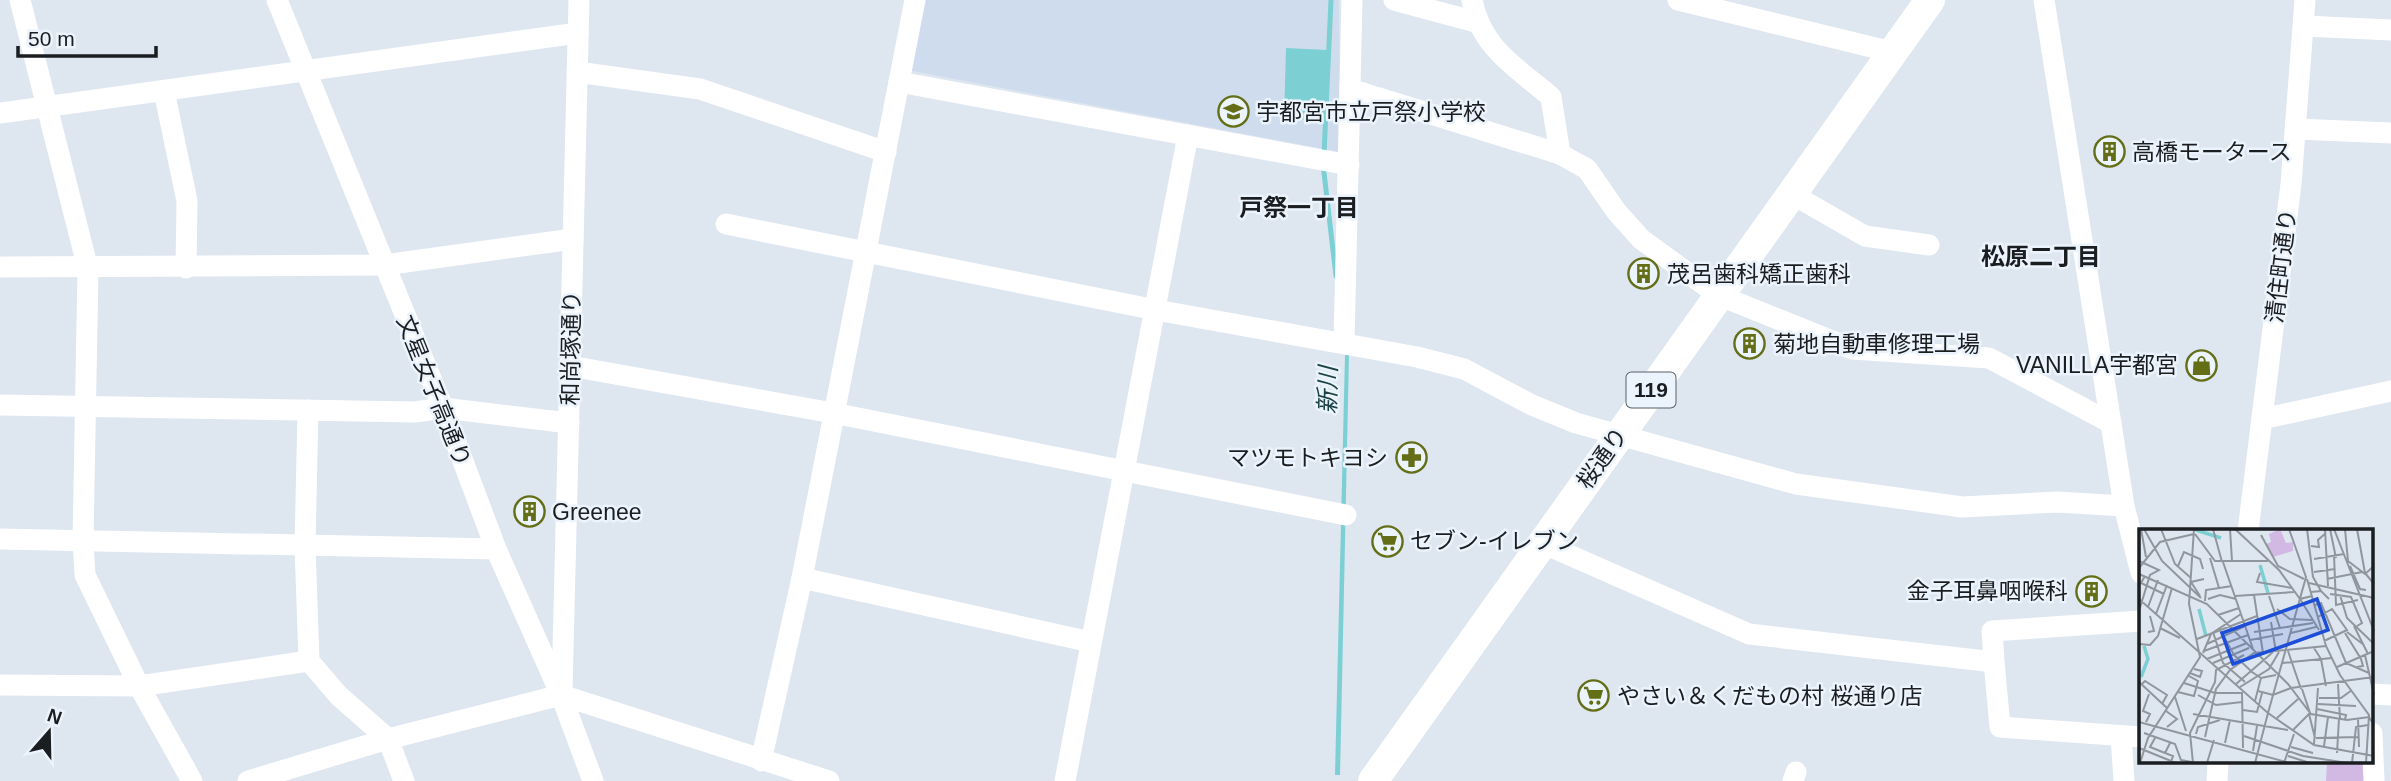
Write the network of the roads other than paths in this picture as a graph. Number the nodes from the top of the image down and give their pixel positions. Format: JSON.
{"nodes":[{"id":1,"x":20,"y":0,"type":"edge"},
{"id":2,"x":277,"y":0,"type":"edge"},
{"id":3,"x":579,"y":0,"type":"edge"},
{"id":4,"x":915,"y":0,"type":"edge"},
{"id":5,"x":1352,"y":0,"type":"edge"},
{"id":6,"x":1394,"y":0,"type":"edge"},
{"id":7,"x":1472,"y":0,"type":"edge"},
{"id":8,"x":1678,"y":0,"type":"edge"},
{"id":9,"x":1930,"y":0,"type":"edge"},
{"id":10,"x":2044,"y":0,"type":"edge"},
{"id":11,"x":2305,"y":0,"type":"edge"},
{"id":12,"x":1476,"y":22,"type":"junction"},
{"id":13,"x":2304,"y":26,"type":"junction"},
{"id":14,"x":2391,"y":30,"type":"edge"},
{"id":15,"x":578,"y":33,"type":"junction"},
{"id":16,"x":1892,"y":52,"type":"junction"},
{"id":17,"x":305,"y":70,"type":"junction"},
{"id":18,"x":577,"y":72,"type":"junction"},
{"id":19,"x":899,"y":82,"type":"junction"},
{"id":20,"x":1350,"y":89,"type":"junction"},
{"id":21,"x":164,"y":91,"type":"junction"},
{"id":22,"x":47,"y":107,"type":"junction"},
{"id":23,"x":0,"y":113,"type":"edge"},
{"id":24,"x":2296,"y":130,"type":"junction"},
{"id":25,"x":2391,"y":133,"type":"edge"},
{"id":26,"x":1188,"y":135,"type":"junction"},
{"id":27,"x":886,"y":152,"type":"junction"},
{"id":28,"x":1560,"y":154,"type":"junction"},
{"id":29,"x":1349,"y":165,"type":"junction"},
{"id":30,"x":1790,"y":193,"type":"junction"},
{"id":31,"x":726,"y":224,"type":"dead end"},
{"id":32,"x":573,"y":239,"type":"junction"},
{"id":33,"x":1929,"y":245,"type":"dead end"},
{"id":34,"x":864,"y":251,"type":"junction"},
{"id":35,"x":384,"y":265,"type":"junction"},
{"id":36,"x":0,"y":267,"type":"edge"},
{"id":37,"x":186,"y":268,"type":"junction"},
{"id":38,"x":88,"y":269,"type":"junction"},
{"id":39,"x":1718,"y":295,"type":"junction"},
{"id":40,"x":1156,"y":310,"type":"junction"},
{"id":41,"x":1344,"y":342,"type":"junction"},
{"id":42,"x":570,"y":366,"type":"junction"},
{"id":43,"x":2391,"y":391,"type":"edge"},
{"id":44,"x":0,"y":404,"type":"edge"},
{"id":45,"x":87,"y":406,"type":"junction"},
{"id":46,"x":443,"y":408,"type":"junction"},
{"id":47,"x":308,"y":410,"type":"junction"},
{"id":48,"x":833,"y":413,"type":"junction"},
{"id":49,"x":2262,"y":419,"type":"junction"},
{"id":50,"x":569,"y":423,"type":"junction"},
{"id":51,"x":2111,"y":423,"type":"junction"},
{"id":52,"x":1620,"y":434,"type":"junction"},
{"id":53,"x":1125,"y":471,"type":"junction"},
{"id":54,"x":2124,"y":506,"type":"junction"},
{"id":55,"x":1346,"y":515,"type":"dead end"},
{"id":56,"x":2248,"y":529,"type":"edge"},
{"id":57,"x":0,"y":539,"type":"edge"},
{"id":58,"x":83,"y":541,"type":"junction"},
{"id":59,"x":1542,"y":543,"type":"junction"},
{"id":60,"x":306,"y":546,"type":"junction"},
{"id":61,"x":496,"y":549,"type":"junction"},
{"id":62,"x":2139,"y":565,"type":"edge"},
{"id":63,"x":802,"y":578,"type":"junction"},
{"id":64,"x":2139,"y":621,"type":"edge"},
{"id":65,"x":1091,"y":642,"type":"junction"},
{"id":66,"x":309,"y":661,"type":"junction"},
{"id":67,"x":1994,"y":662,"type":"junction"},
{"id":68,"x":0,"y":685,"type":"edge"},
{"id":69,"x":139,"y":686,"type":"junction"},
{"id":70,"x":561,"y":695,"type":"junction"},
{"id":71,"x":2131,"y":736,"type":"edge"},
{"id":72,"x":388,"y":738,"type":"junction"},
{"id":73,"x":761,"y":761,"type":"junction"},
{"id":74,"x":788,"y":775,"type":"edge"},
{"id":75,"x":192,"y":781,"type":"edge"},
{"id":76,"x":248,"y":781,"type":"edge"},
{"id":77,"x":404,"y":781,"type":"edge"},
{"id":78,"x":593,"y":781,"type":"edge"},
{"id":79,"x":829,"y":781,"type":"edge"},
{"id":80,"x":1065,"y":781,"type":"edge"},
{"id":81,"x":1373,"y":781,"type":"edge"},
{"id":82,"x":2124,"y":781,"type":"edge"}],
"edges":[{"from":1,"to":22,"type":"street"},
{"from":2,"to":17,"type":"street","name":"文星女子高通り"},
{"from":3,"to":15,"type":"street","name":"和尚塚通り"},
{"from":4,"to":19,"type":"street"},
{"from":5,"to":20,"type":"street"},
{"from":6,"to":12,"type":"street"},
{"from":7,"to":12,"type":"street"},
{"from":8,"to":16,"type":"street"},
{"from":9,"to":16,"type":"highway","name":"桜通り","number":"119"},
{"from":10,"to":51,"type":"street"},
{"from":11,"to":13,"type":"street","name":"清住町通り"},
{"from":12,"to":28,"type":"street"},
{"from":13,"to":14,"type":"street"},
{"from":13,"to":24,"type":"street","name":"清住町通り"},
{"from":15,"to":17,"type":"street"},
{"from":15,"to":18,"type":"street","name":"和尚塚通り"},
{"from":16,"to":30,"type":"highway","name":"桜通り","number":"119"},
{"from":17,"to":21,"type":"street"},
{"from":17,"to":35,"type":"street","name":"文星女子高通り"},
{"from":18,"to":27,"type":"street"},
{"from":18,"to":32,"type":"street","name":"和尚塚通り"},
{"from":19,"to":26,"type":"street"},
{"from":19,"to":27,"type":"street"},
{"from":20,"to":28,"type":"street"},
{"from":20,"to":29,"type":"street"},
{"from":21,"to":22,"type":"street"},
{"from":21,"to":37,"type":"street"},
{"from":22,"to":23,"type":"street"},
{"from":22,"to":38,"type":"street"},
{"from":24,"to":25,"type":"street"},
{"from":24,"to":49,"type":"street","name":"清住町通り"},
{"from":26,"to":29,"type":"street"},
{"from":26,"to":40,"type":"street"},
{"from":27,"to":34,"type":"street"},
{"from":28,"to":39,"type":"street"},
{"from":29,"to":41,"type":"street"},
{"from":30,"to":33,"type":"street"},
{"from":30,"to":39,"type":"highway","name":"桜通り","number":"119"},
{"from":31,"to":34,"type":"street"},
{"from":32,"to":35,"type":"street"},
{"from":32,"to":42,"type":"street","name":"和尚塚通り"},
{"from":34,"to":40,"type":"street"},
{"from":34,"to":48,"type":"street"},
{"from":35,"to":37,"type":"street"},
{"from":35,"to":46,"type":"street","name":"文星女子高通り"},
{"from":36,"to":38,"type":"street"},
{"from":37,"to":38,"type":"street"},
{"from":38,"to":45,"type":"street"},
{"from":39,"to":51,"type":"street"},
{"from":39,"to":52,"type":"highway","name":"桜通り","number":"119"},
{"from":40,"to":41,"type":"street"},
{"from":40,"to":53,"type":"street"},
{"from":41,"to":52,"type":"street"},
{"from":42,"to":48,"type":"street"},
{"from":42,"to":50,"type":"street","name":"和尚塚通り"},
{"from":43,"to":49,"type":"street"},
{"from":44,"to":45,"type":"street"},
{"from":45,"to":47,"type":"street"},
{"from":45,"to":58,"type":"street"},
{"from":46,"to":47,"type":"street"},
{"from":46,"to":50,"type":"street"},
{"from":46,"to":61,"type":"street","name":"文星女子高通り"},
{"from":47,"to":60,"type":"street"},
{"from":48,"to":53,"type":"street"},
{"from":48,"to":63,"type":"street"},
{"from":49,"to":56,"type":"street","name":"清住町通り"},
{"from":50,"to":70,"type":"street","name":"和尚塚通り"},
{"from":51,"to":54,"type":"street"},
{"from":52,"to":54,"type":"street"},
{"from":52,"to":59,"type":"highway","name":"桜通り","number":"119"},
{"from":53,"to":55,"type":"street"},
{"from":53,"to":65,"type":"street"},
{"from":54,"to":62,"type":"street"},
{"from":57,"to":58,"type":"street"},
{"from":58,"to":60,"type":"street"},
{"from":58,"to":69,"type":"street"},
{"from":59,"to":67,"type":"street"},
{"from":59,"to":81,"type":"highway","name":"桜通り","number":"119"},
{"from":60,"to":61,"type":"street"},
{"from":60,"to":66,"type":"street"},
{"from":61,"to":70,"type":"street","name":"文星女子高通り"},
{"from":63,"to":65,"type":"street"},
{"from":63,"to":73,"type":"street"},
{"from":64,"to":67,"type":"street"},
{"from":65,"to":80,"type":"street"},
{"from":66,"to":69,"type":"street"},
{"from":66,"to":72,"type":"street"},
{"from":67,"to":71,"type":"street"},
{"from":68,"to":69,"type":"street"},
{"from":69,"to":75,"type":"street"},
{"from":70,"to":72,"type":"street"},
{"from":70,"to":73,"type":"street"},
{"from":70,"to":78,"type":"street","name":"文星女子高通り"},
{"from":71,"to":82,"type":"street"},
{"from":72,"to":76,"type":"street"},
{"from":72,"to":77,"type":"street"},
{"from":73,"to":74,"type":"street"},
{"from":74,"to":79,"type":"street"}]}
